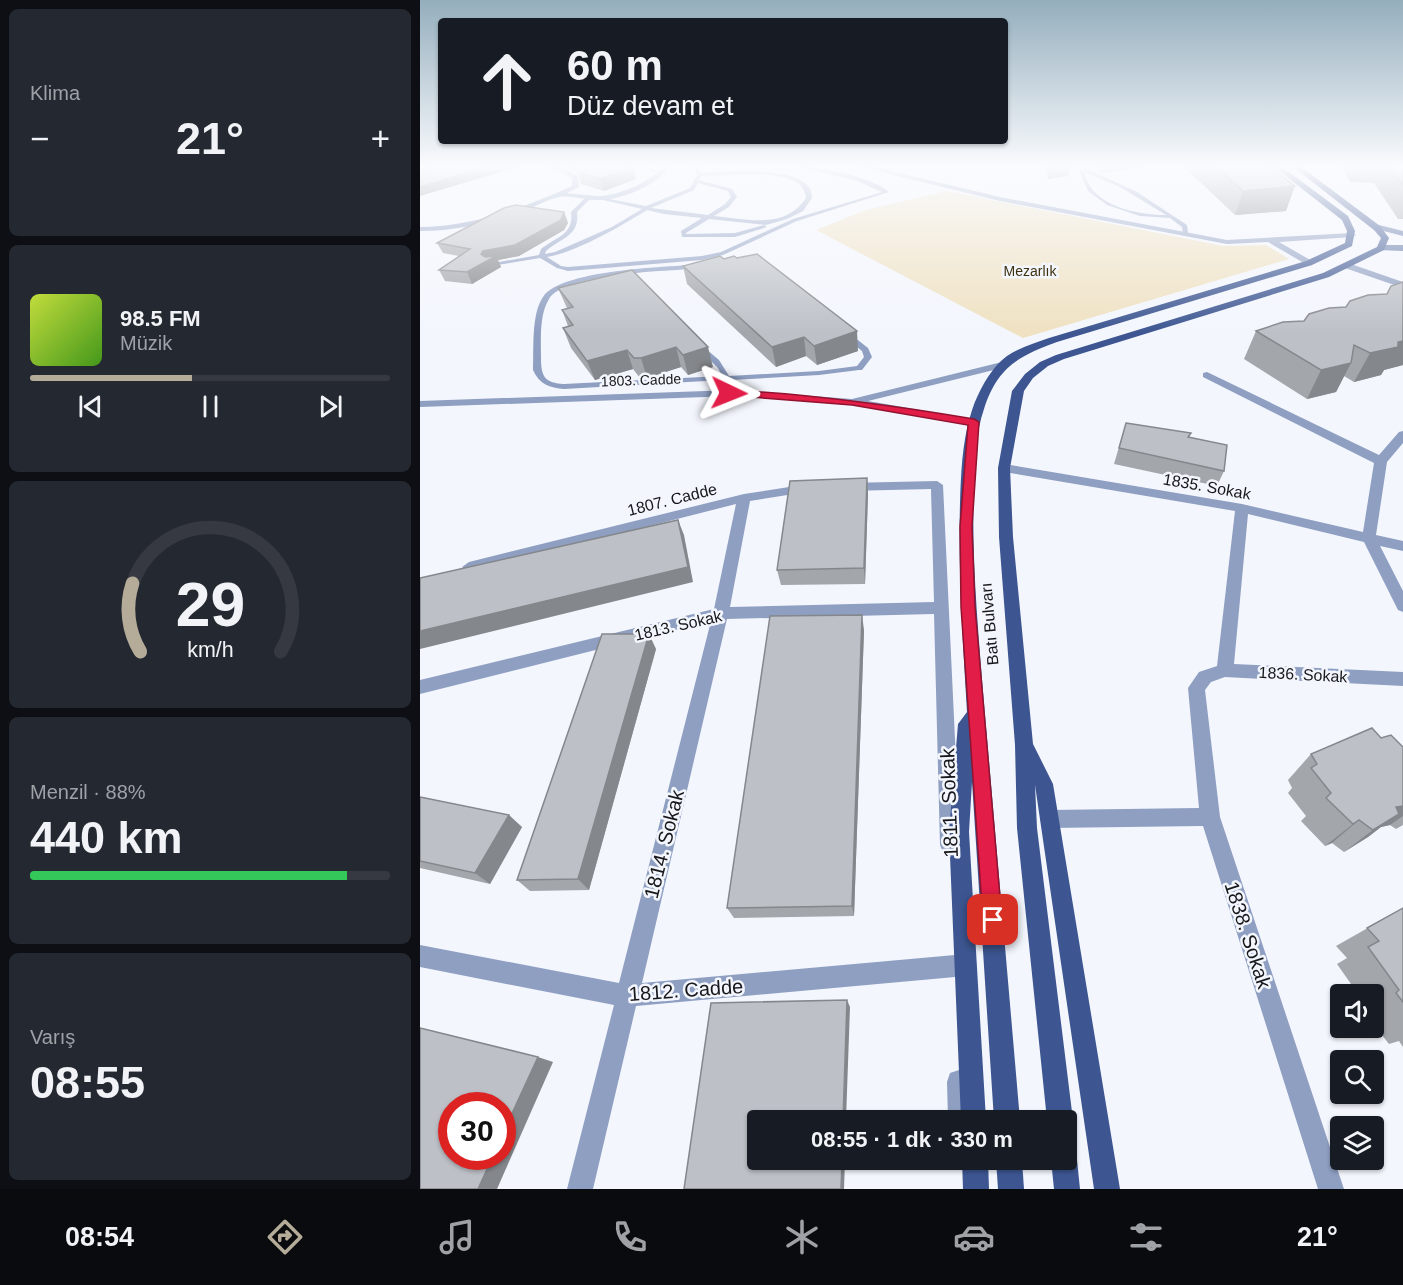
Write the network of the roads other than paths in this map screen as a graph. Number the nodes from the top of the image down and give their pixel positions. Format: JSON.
{"nodes":[{"id":1,"x":477,"y":221,"type":"edge"},
{"id":2,"x":577,"y":221,"type":"edge"},
{"id":3,"x":625,"y":221,"type":"edge"},
{"id":4,"x":698,"y":221,"type":"edge"},
{"id":5,"x":746,"y":221,"type":"edge"},
{"id":6,"x":781,"y":221,"type":"edge"},
{"id":7,"x":786,"y":221,"type":"edge"},
{"id":8,"x":1122,"y":221,"type":"edge"},
{"id":9,"x":1180,"y":221,"type":"edge"},
{"id":10,"x":1348,"y":221,"type":"edge"},
{"id":11,"x":1369,"y":221,"type":"edge"},
{"id":12,"x":777,"y":224,"type":"junction"},
{"id":13,"x":1375,"y":226,"type":"junction"},
{"id":14,"x":420,"y":230,"type":"edge"},
{"id":15,"x":1185,"y":233,"type":"junction"},
{"id":16,"x":1403,"y":234,"type":"edge"},
{"id":17,"x":1352,"y":235,"type":"junction"},
{"id":18,"x":1269,"y":239,"type":"junction"},
{"id":19,"x":1381,"y":248,"type":"junction"},
{"id":20,"x":1403,"y":248,"type":"edge"},
{"id":21,"x":542,"y":256,"type":"junction"},
{"id":22,"x":1309,"y":263,"type":"junction"},
{"id":23,"x":491,"y":264,"type":"edge"},
{"id":24,"x":1348,"y":266,"type":"junction"},
{"id":25,"x":629,"y":272,"type":"junction"},
{"id":26,"x":637,"y":281,"type":"edge"},
{"id":27,"x":1403,"y":285,"type":"edge"},
{"id":28,"x":693,"y":338,"type":"edge"},
{"id":29,"x":1002,"y":365,"type":"junction"},
{"id":30,"x":1207,"y":375,"type":"dead end"},
{"id":31,"x":728,"y":377,"type":"junction"},
{"id":32,"x":729,"y":393,"type":"junction"},
{"id":33,"x":852,"y":402,"type":"junction"},
{"id":34,"x":420,"y":404,"type":"edge"},
{"id":35,"x":974,"y":422,"type":"junction"},
{"id":36,"x":1403,"y":435,"type":"edge"},
{"id":37,"x":1382,"y":461,"type":"junction"},
{"id":38,"x":1004,"y":468,"type":"junction"},
{"id":39,"x":937,"y":485,"type":"joint"},
{"id":40,"x":744,"y":498,"type":"junction"},
{"id":41,"x":1242,"y":508,"type":"junction"},
{"id":42,"x":1369,"y":537,"type":"junction"},
{"id":43,"x":1403,"y":546,"type":"edge"},
{"id":44,"x":455,"y":571,"type":"edge"},
{"id":45,"x":1403,"y":606,"type":"edge"},
{"id":46,"x":941,"y":608,"type":"junction"},
{"id":47,"x":721,"y":614,"type":"junction"},
{"id":48,"x":1215,"y":674,"type":"junction"},
{"id":49,"x":1403,"y":679,"type":"edge"},
{"id":50,"x":420,"y":687,"type":"edge"},
{"id":51,"x":976,"y":715,"type":"junction"},
{"id":52,"x":1024,"y":745,"type":"junction"},
{"id":53,"x":1210,"y":817,"type":"junction"},
{"id":54,"x":1050,"y":819,"type":"junction"},
{"id":55,"x":420,"y":956,"type":"edge"},
{"id":56,"x":955,"y":966,"type":"junction"},
{"id":57,"x":626,"y":996,"type":"junction"},
{"id":58,"x":961,"y":1110,"type":"edge"},
{"id":59,"x":973,"y":1110,"type":"edge"},
{"id":60,"x":1005,"y":1110,"type":"edge"},
{"id":61,"x":1059,"y":1110,"type":"edge"},
{"id":62,"x":963,"y":1170,"type":"edge"},
{"id":63,"x":975,"y":1170,"type":"edge"},
{"id":64,"x":1010,"y":1170,"type":"edge"},
{"id":65,"x":1065,"y":1170,"type":"edge"},
{"id":66,"x":580,"y":1189,"type":"edge"},
{"id":67,"x":964,"y":1189,"type":"edge"},
{"id":68,"x":976,"y":1189,"type":"edge"},
{"id":69,"x":1011,"y":1189,"type":"edge"},
{"id":70,"x":1067,"y":1189,"type":"edge"},
{"id":71,"x":1107,"y":1189,"type":"edge"},
{"id":72,"x":1331,"y":1189,"type":"edge"}],
"edges":[{"from":1,"to":14,"type":"street"},
{"from":2,"to":21,"type":"lane"},
{"from":3,"to":21,"type":"lane"},
{"from":4,"to":12,"type":"lane"},
{"from":5,"to":12,"type":"lane"},
{"from":6,"to":12,"type":"lane"},
{"from":7,"to":12,"type":"lane"},
{"from":8,"to":15,"type":"street"},
{"from":9,"to":15,"type":"lane"},
{"from":10,"to":17,"type":"main road"},
{"from":11,"to":13,"type":"main road"},
{"from":12,"to":21,"type":"lane"},
{"from":13,"to":16,"type":"main road"},
{"from":13,"to":19,"type":"main road"},
{"from":15,"to":18,"type":"street"},
{"from":17,"to":18,"type":"street"},
{"from":17,"to":22,"type":"main road","name":"Batı Bulvarı"},
{"from":18,"to":22,"type":"street"},
{"from":19,"to":20,"type":"main road"},
{"from":19,"to":24,"type":"main road","name":"Batı Bulvarı"},
{"from":21,"to":23,"type":"lane"},
{"from":22,"to":29,"type":"main road","name":"Batı Bulvarı"},
{"from":24,"to":27,"type":"street"},
{"from":24,"to":38,"type":"main road","name":"Batı Bulvarı"},
{"from":25,"to":26,"type":"lane"},
{"from":25,"to":31,"type":"lane"},
{"from":25,"to":31,"type":"lane"},
{"from":28,"to":31,"type":"lane"},
{"from":29,"to":33,"type":"street","name":"1803. Cadde"},
{"from":29,"to":35,"type":"main road","name":"Batı Bulvarı"},
{"from":30,"to":37,"type":"street"},
{"from":31,"to":32,"type":"lane"},
{"from":32,"to":33,"type":"street","name":"1803. Cadde"},
{"from":32,"to":34,"type":"street","name":"1803. Cadde"},
{"from":33,"to":35,"type":"street"},
{"from":35,"to":51,"type":"main road","name":"Batı Bulvarı"},
{"from":36,"to":37,"type":"street"},
{"from":37,"to":42,"type":"street"},
{"from":38,"to":41,"type":"street","name":"1835. Sokak"},
{"from":38,"to":52,"type":"main road","name":"Batı Bulvarı"},
{"from":39,"to":40,"type":"street","name":"1807. Cadde"},
{"from":39,"to":46,"type":"street","name":"1811. Sokak"},
{"from":40,"to":44,"type":"street","name":"1807. Cadde"},
{"from":40,"to":47,"type":"street","name":"1814. Sokak"},
{"from":41,"to":42,"type":"street","name":"1835. Sokak"},
{"from":41,"to":48,"type":"street","name":"1838. Sokak"},
{"from":42,"to":43,"type":"street","name":"1835. Sokak"},
{"from":42,"to":45,"type":"street"},
{"from":46,"to":47,"type":"street","name":"1813. Sokak"},
{"from":46,"to":56,"type":"street","name":"1811. Sokak"},
{"from":47,"to":50,"type":"street","name":"1813. Sokak"},
{"from":47,"to":57,"type":"street","name":"1814. Sokak"},
{"from":48,"to":49,"type":"street","name":"1836. Sokak"},
{"from":48,"to":53,"type":"street","name":"1838. Sokak"},
{"from":51,"to":59,"type":"main road"},
{"from":51,"to":60,"type":"main road","name":"Batı Bulvarı"},
{"from":52,"to":54,"type":"main road"},
{"from":52,"to":61,"type":"main road","name":"Batı Bulvarı"},
{"from":53,"to":54,"type":"street"},
{"from":53,"to":72,"type":"street","name":"1838. Sokak"},
{"from":54,"to":71,"type":"main road"},
{"from":55,"to":57,"type":"street","name":"1812. Cadde"},
{"from":56,"to":57,"type":"street","name":"1812. Cadde"},
{"from":56,"to":58,"type":"street","name":"1811. Sokak"},
{"from":57,"to":66,"type":"street","name":"1814. Sokak"},
{"from":62,"to":67,"type":"street"},
{"from":63,"to":68,"type":"main road"},
{"from":64,"to":69,"type":"main road"},
{"from":65,"to":70,"type":"main road"}]}
